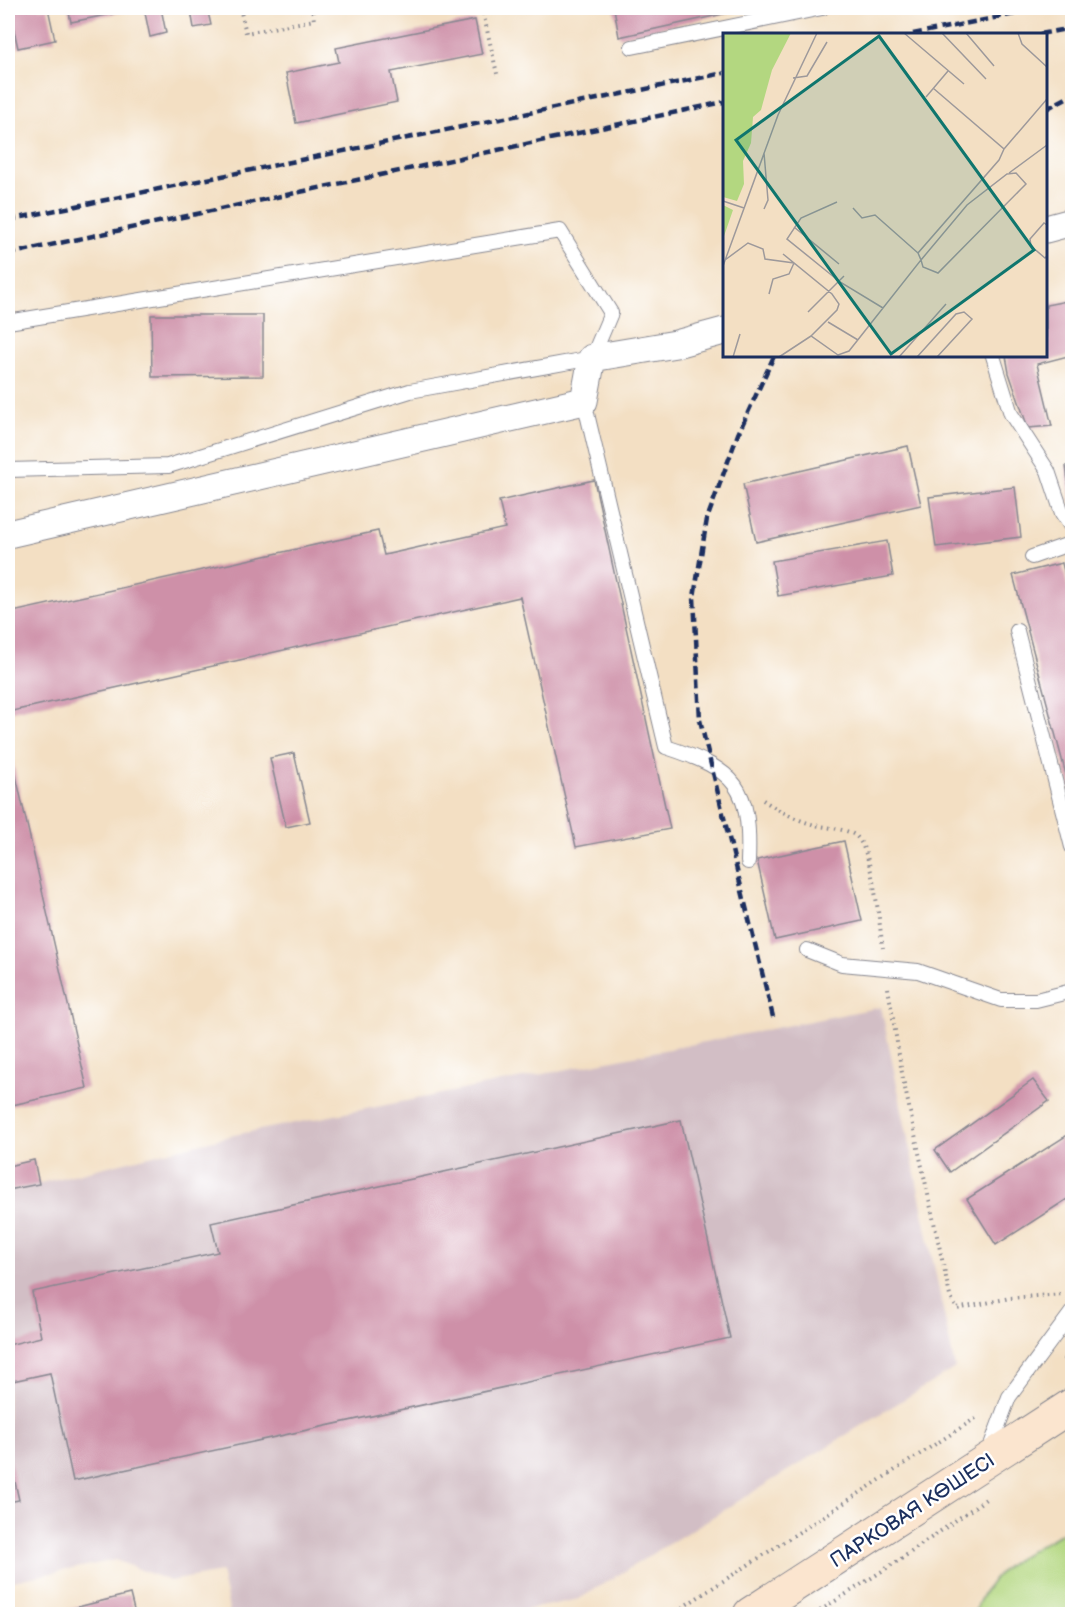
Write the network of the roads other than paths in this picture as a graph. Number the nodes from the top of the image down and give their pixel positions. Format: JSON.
{"nodes":[{"id":1,"x":822,"y":8,"type":"edge"},
{"id":2,"x":632,"y":48,"type":"dead end"},
{"id":3,"x":1072,"y":222,"type":"edge"},
{"id":4,"x":1047,"y":229,"type":"edge"},
{"id":5,"x":8,"y":322,"type":"edge"},
{"id":6,"x":723,"y":331,"type":"edge"},
{"id":7,"x":993,"y":357,"type":"edge"},
{"id":8,"x":592,"y":358,"type":"junction"},
{"id":9,"x":584,"y":401,"type":"junction"},
{"id":10,"x":8,"y":470,"type":"edge"},
{"id":11,"x":1072,"y":528,"type":"edge"},
{"id":12,"x":8,"y":534,"type":"edge"},
{"id":13,"x":1072,"y":543,"type":"edge"},
{"id":14,"x":1032,"y":557,"type":"dead end"},
{"id":15,"x":1017,"y":631,"type":"dead end"},
{"id":16,"x":1072,"y":847,"type":"edge"},
{"id":17,"x":748,"y":862,"type":"dead end"},
{"id":18,"x":807,"y":950,"type":"dead end"},
{"id":19,"x":1072,"y":991,"type":"edge"},
{"id":20,"x":1072,"y":1312,"type":"edge"},
{"id":21,"x":1072,"y":1405,"type":"edge"},
{"id":22,"x":990,"y":1478,"type":"junction"},
{"id":23,"x":750,"y":1614,"type":"edge"}],
"edges":[{"from":1,"to":2,"type":"lane"},
{"from":3,"to":4,"type":"street"},
{"from":5,"to":8,"type":"lane"},
{"from":6,"to":8,"type":"street"},
{"from":7,"to":11,"type":"lane"},
{"from":8,"to":9,"type":"street"},
{"from":8,"to":10,"type":"lane"},
{"from":9,"to":12,"type":"street"},
{"from":9,"to":17,"type":"lane"},
{"from":13,"to":14,"type":"lane"},
{"from":15,"to":16,"type":"lane"},
{"from":18,"to":19,"type":"lane"},
{"from":20,"to":22,"type":"lane"},
{"from":21,"to":22,"type":"street","name":"ПАРКОВАЯ КӨШЕСІ"},
{"from":22,"to":23,"type":"street","name":"ПАРКОВАЯ КӨШЕСІ"}]}
